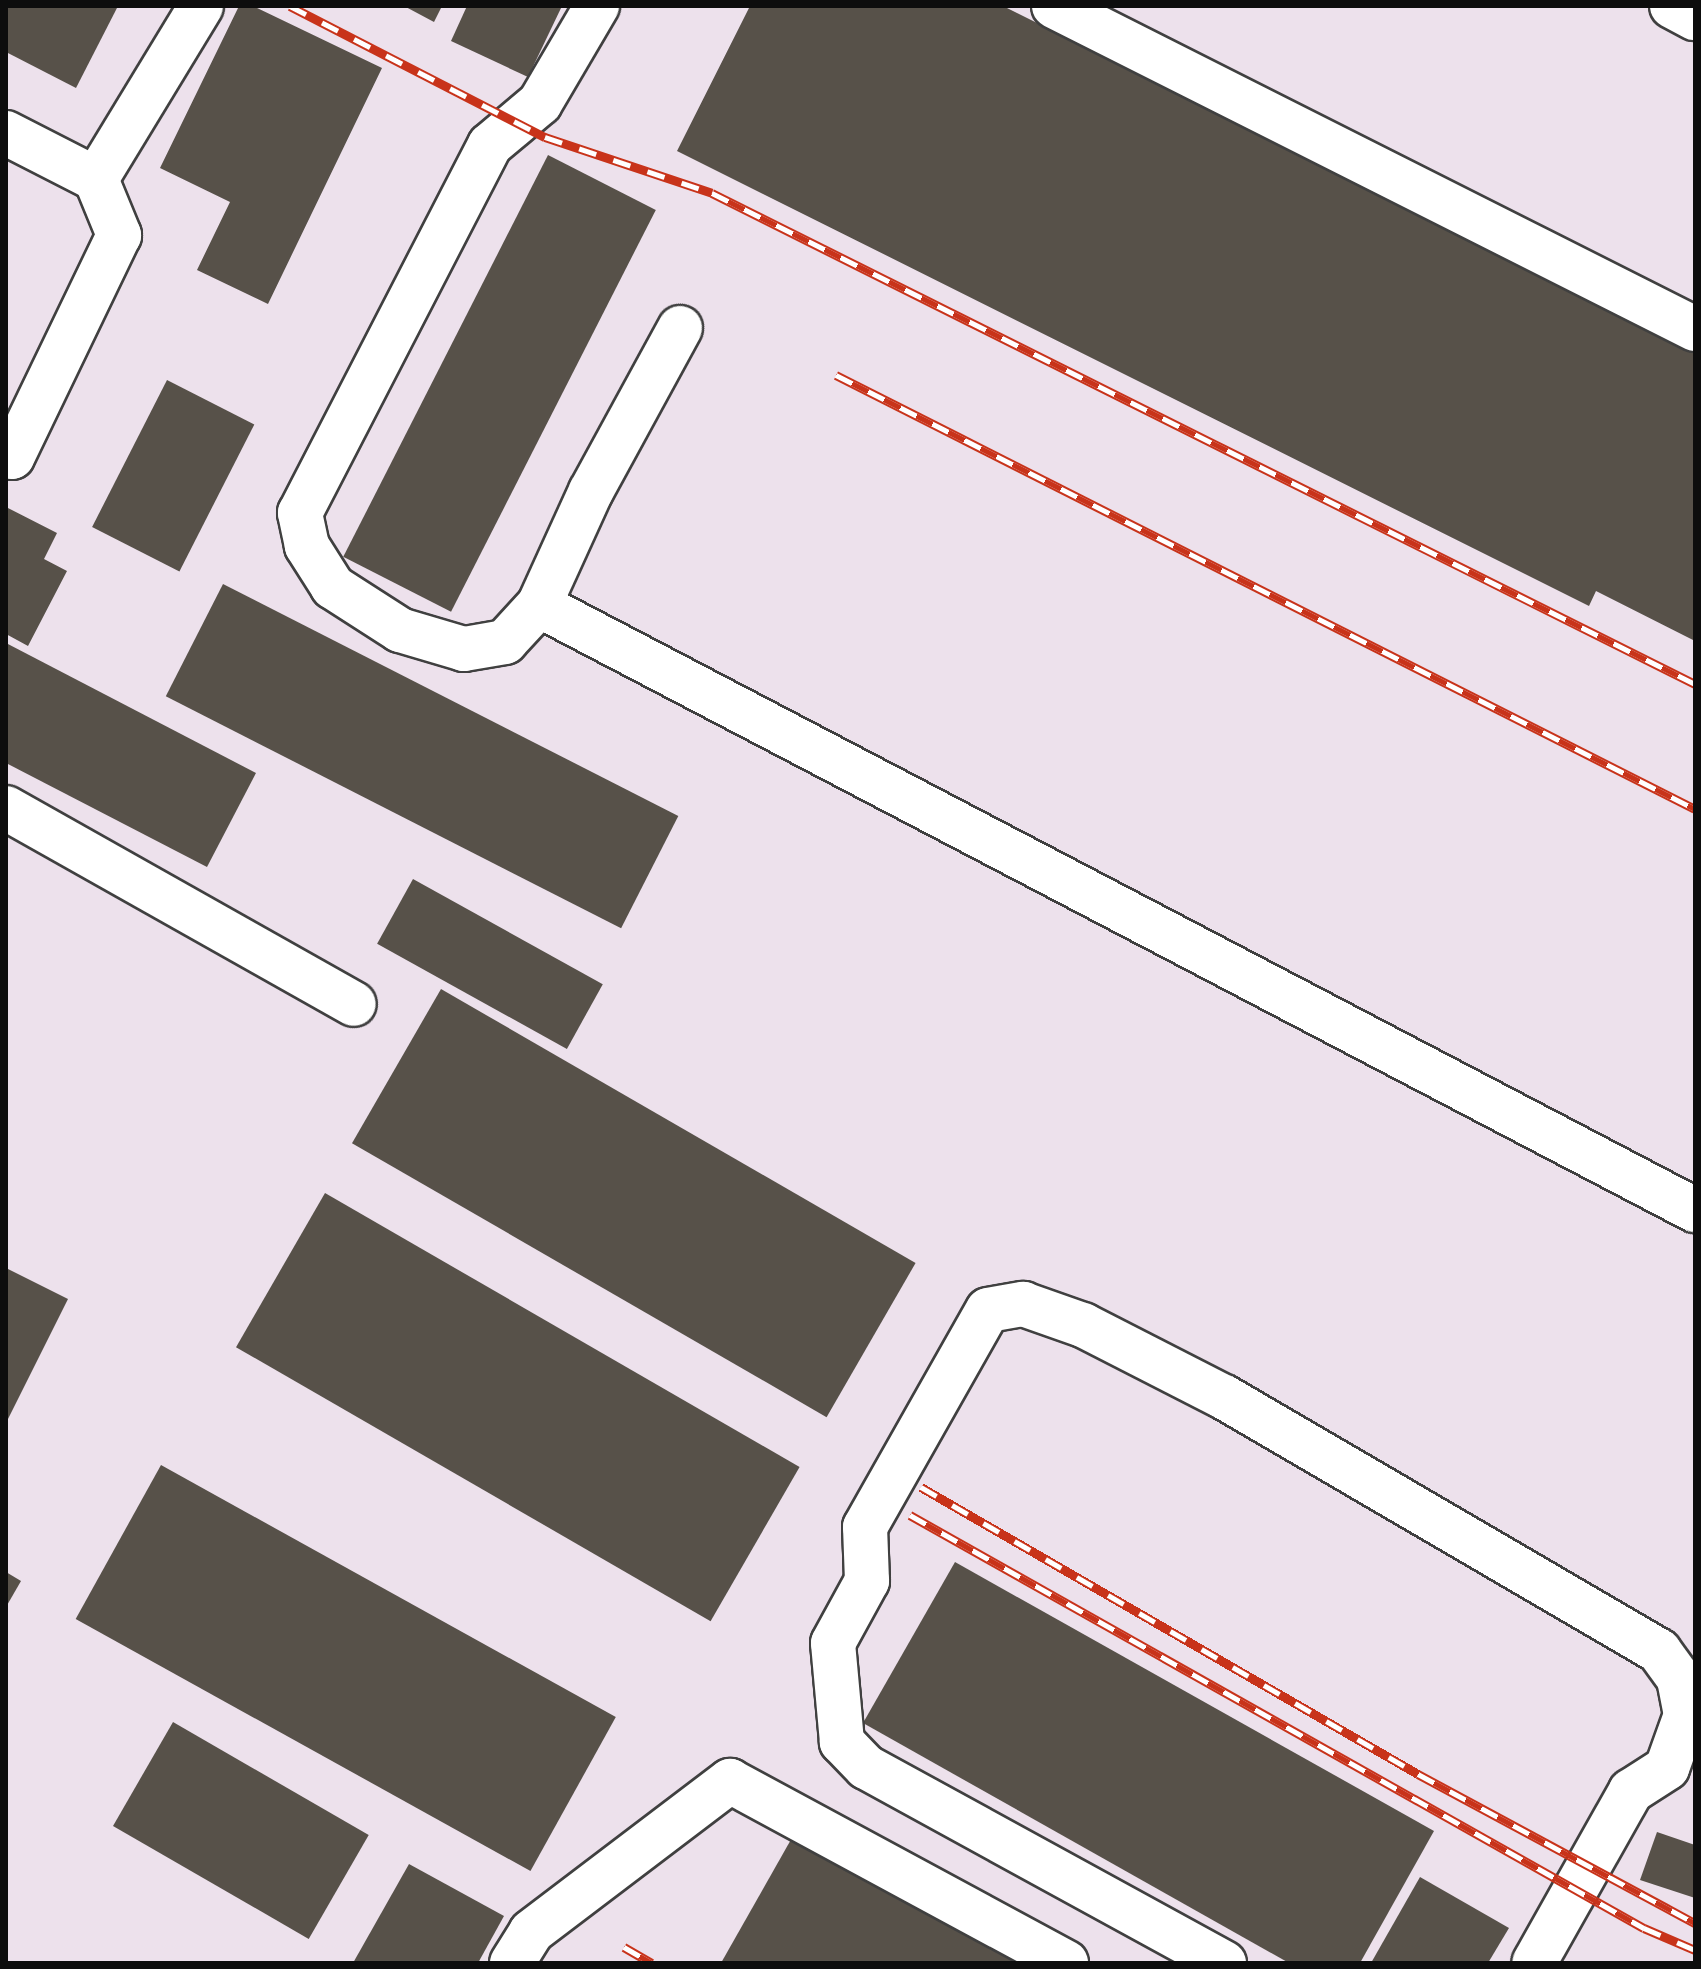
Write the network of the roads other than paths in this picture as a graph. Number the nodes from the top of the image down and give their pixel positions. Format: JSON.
{"nodes":[{"id":1,"x":201,"y":6,"type":"edge"},
{"id":2,"x":597,"y":6,"type":"edge"},
{"id":3,"x":1054,"y":6,"type":"edge"},
{"id":4,"x":1672,"y":6,"type":"edge"},
{"id":5,"x":1695,"y":18,"type":"edge"},
{"id":6,"x":6,"y":133,"type":"edge"},
{"id":7,"x":96,"y":179,"type":"junction"},
{"id":8,"x":680,"y":328,"type":"dead end"},
{"id":9,"x":1695,"y":329,"type":"edge"},
{"id":10,"x":6,"y":455,"type":"edge"},
{"id":11,"x":539,"y":605,"type":"junction"},
{"id":12,"x":6,"y":808,"type":"edge"},
{"id":13,"x":354,"y":1004,"type":"dead end"},
{"id":14,"x":1695,"y":1210,"type":"edge"},
{"id":15,"x":1681,"y":1775,"type":"edge"},
{"id":16,"x":512,"y":1963,"type":"edge"},
{"id":17,"x":1066,"y":1963,"type":"edge"},
{"id":18,"x":1224,"y":1963,"type":"edge"},
{"id":19,"x":1534,"y":1963,"type":"edge"}],
"edges":[{"from":1,"to":7,"type":"lane"},
{"from":2,"to":11,"type":"lane"},
{"from":3,"to":9,"type":"lane"},
{"from":4,"to":5,"type":"lane"},
{"from":6,"to":7,"type":"lane"},
{"from":7,"to":10,"type":"lane"},
{"from":8,"to":11,"type":"lane"},
{"from":11,"to":14,"type":"lane"},
{"from":12,"to":13,"type":"lane"},
{"from":15,"to":18,"type":"lane"},
{"from":15,"to":19,"type":"lane"},
{"from":16,"to":17,"type":"lane"}]}
